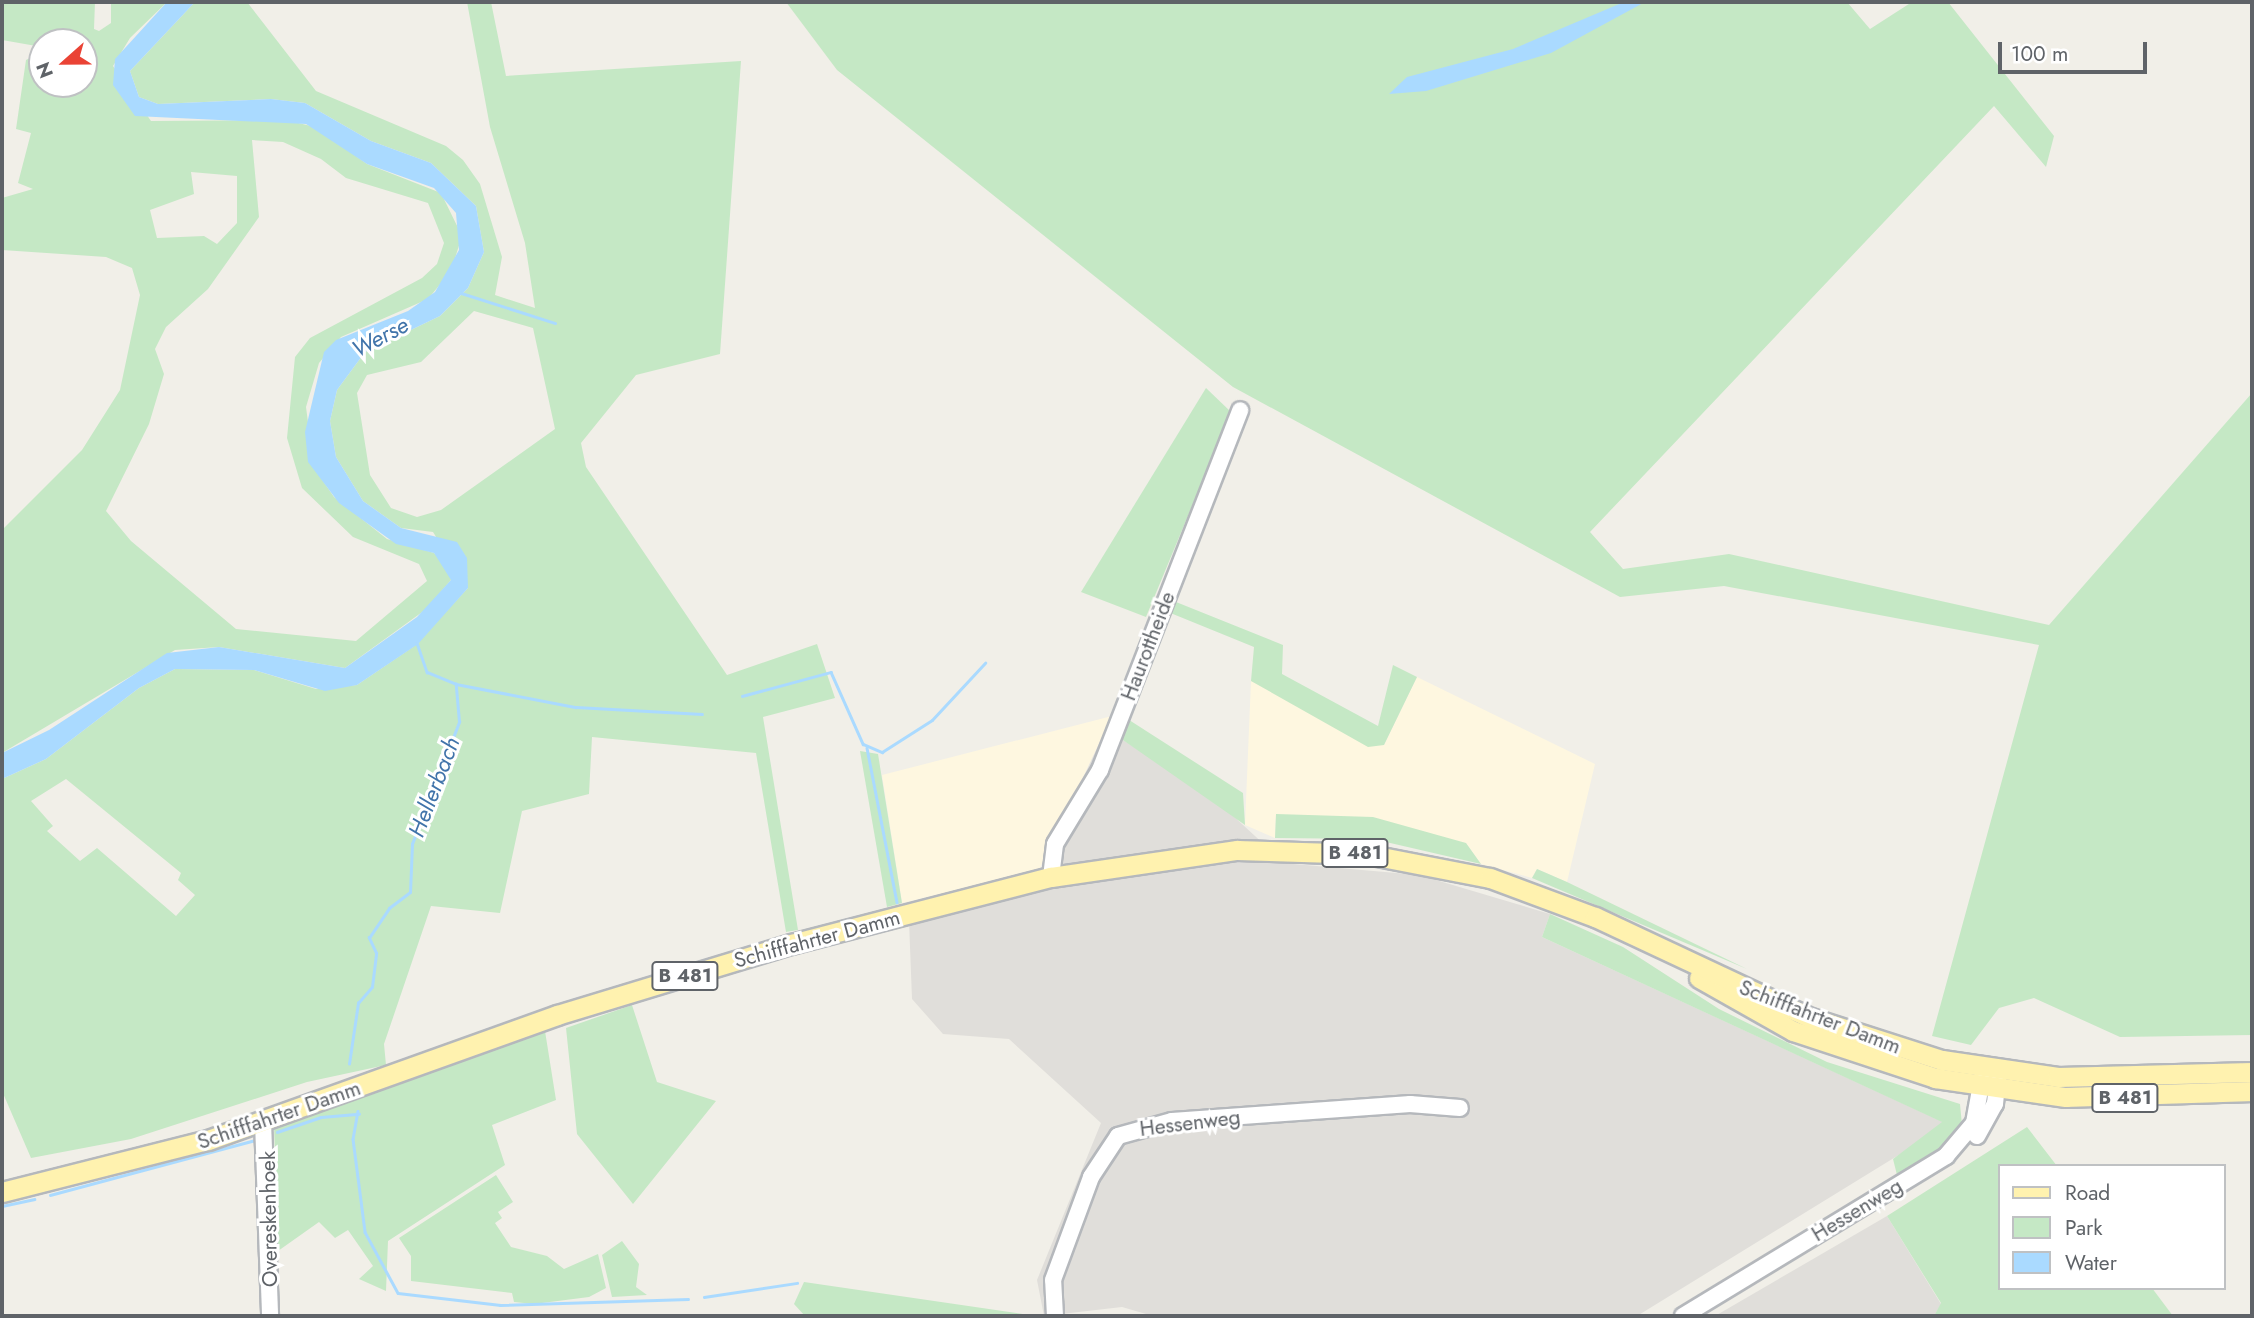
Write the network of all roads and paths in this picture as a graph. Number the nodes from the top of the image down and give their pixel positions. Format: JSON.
{"nodes":[{"id":1,"x":1240,"y":410,"type":"dead end"},
{"id":2,"x":1051,"y":877,"type":"junction"},
{"id":3,"x":2252,"y":1072,"type":"edge"},
{"id":4,"x":1990,"y":1078,"type":"junction"},
{"id":5,"x":2252,"y":1091,"type":"edge"},
{"id":6,"x":1460,"y":1108,"type":"dead end"},
{"id":7,"x":263,"y":1122,"type":"junction"},
{"id":8,"x":2,"y":1192,"type":"edge"},
{"id":9,"x":270,"y":1316,"type":"edge"},
{"id":10,"x":1055,"y":1316,"type":"edge"},
{"id":11,"x":1683,"y":1316,"type":"edge"}],
"edges":[{"from":1,"to":2,"type":"street","name":"Haurottheide"},
{"from":2,"to":4,"type":"main road","name":"Schifffahrter Damm","number":"B 481"},
{"from":2,"to":7,"type":"main road","name":"Schifffahrter Damm","number":"B 481"},
{"from":3,"to":4,"type":"main road","name":"Schifffahrter Damm","number":"B 481"},
{"from":4,"to":5,"type":"main road","name":"Schifffahrter Damm","number":"B 481"},
{"from":4,"to":11,"type":"street","name":"Hessenweg"},
{"from":6,"to":10,"type":"street","name":"Hessenweg"},
{"from":7,"to":8,"type":"main road","name":"Schifffahrter Damm","number":"B 481"},
{"from":7,"to":9,"type":"street","name":"Overeskenhoek"}]}
